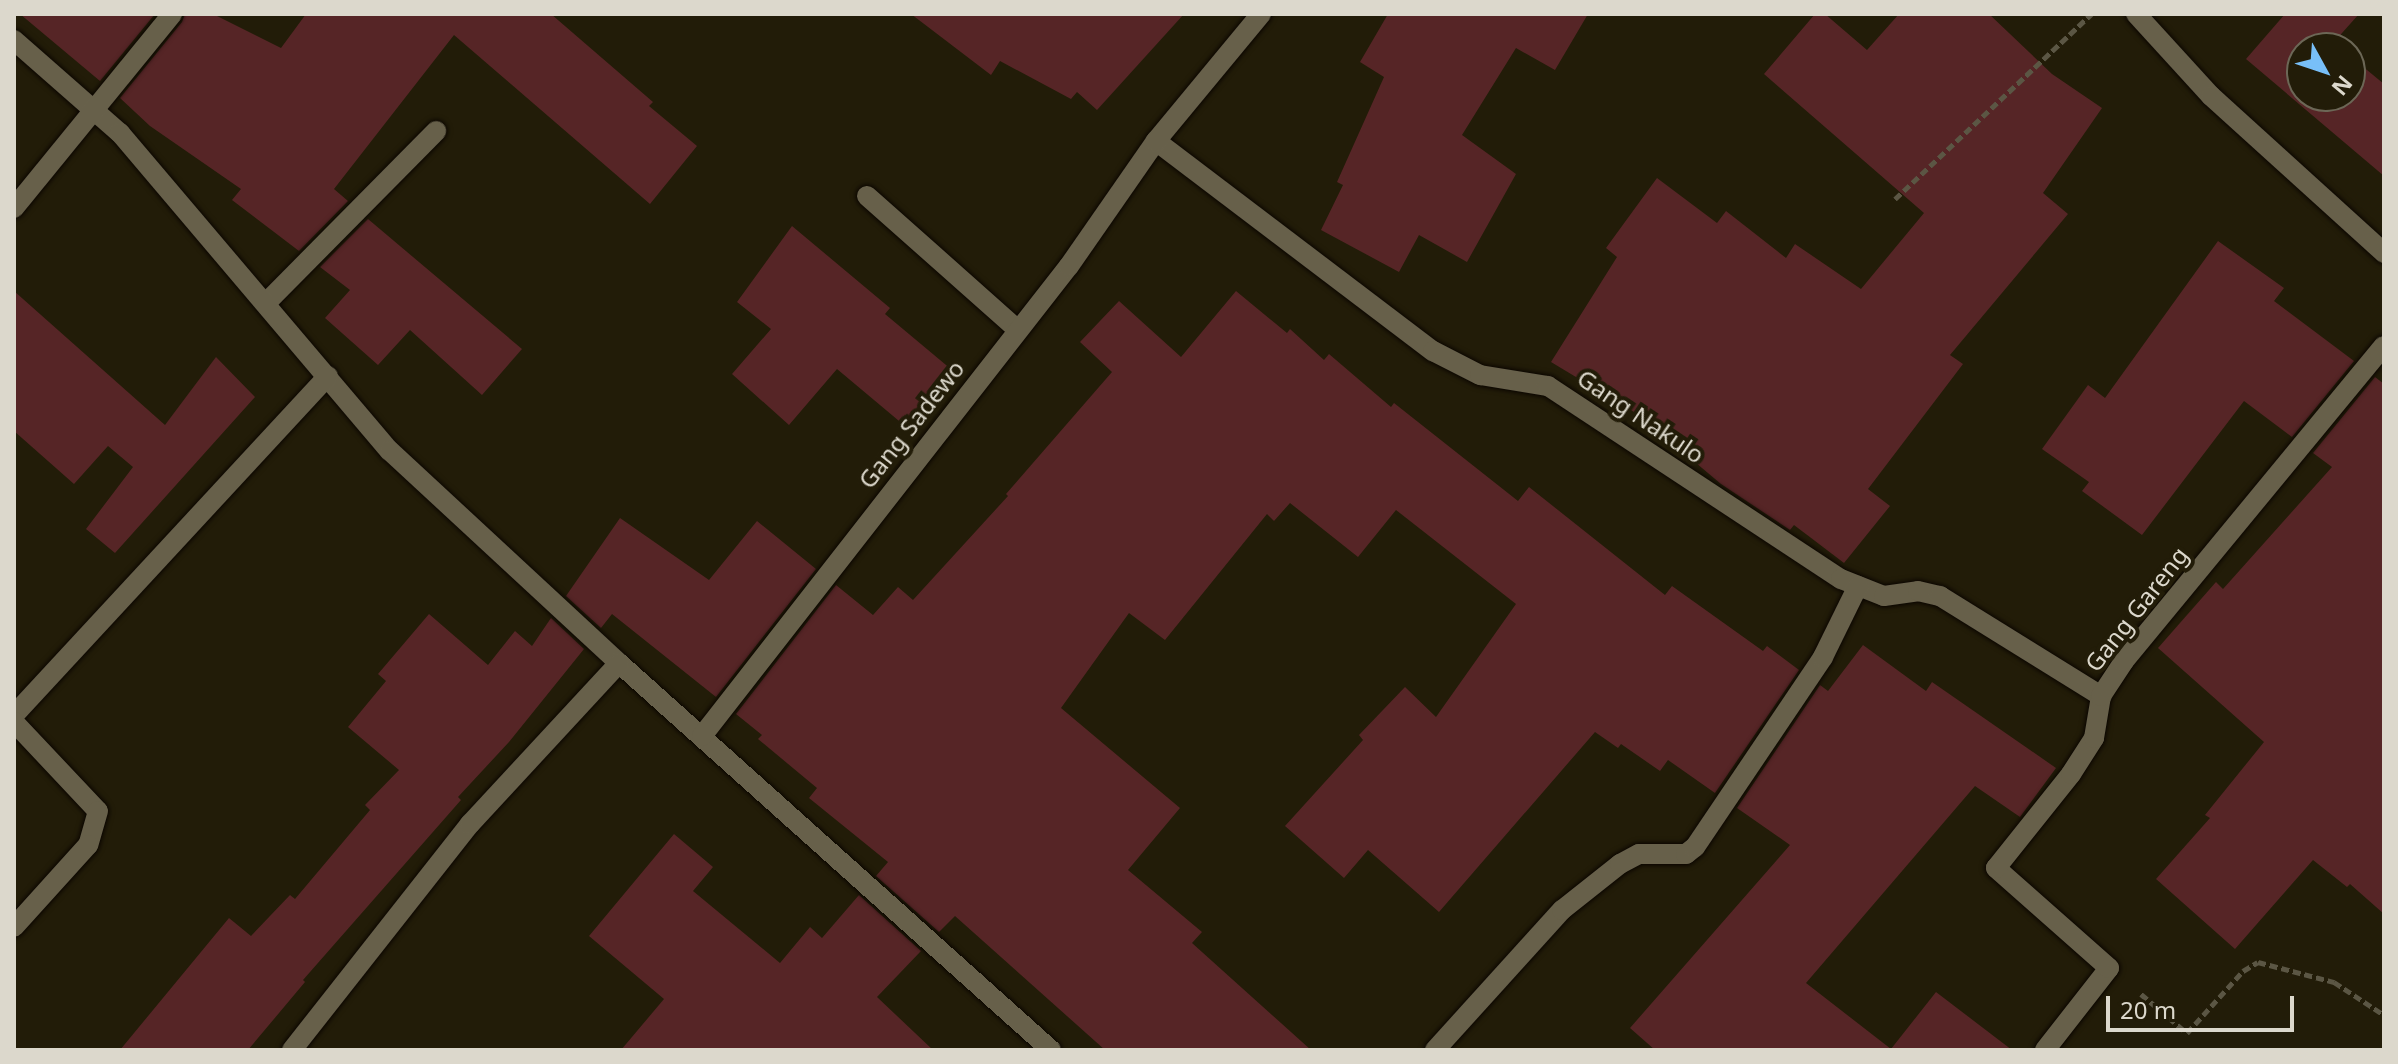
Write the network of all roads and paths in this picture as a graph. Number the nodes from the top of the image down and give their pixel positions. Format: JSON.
{"nodes":[{"id":1,"x":172,"y":14,"type":"edge"},
{"id":2,"x":1261,"y":14,"type":"edge"},
{"id":3,"x":2091,"y":14,"type":"edge"},
{"id":4,"x":2136,"y":14,"type":"edge"},
{"id":5,"x":14,"y":40,"type":"edge"},
{"id":6,"x":95,"y":111,"type":"junction"},
{"id":7,"x":436,"y":131,"type":"dead end"},
{"id":8,"x":1156,"y":141,"type":"junction"},
{"id":9,"x":867,"y":196,"type":"dead end"},
{"id":10,"x":1895,"y":199,"type":"dead end"},
{"id":11,"x":14,"y":208,"type":"edge"},
{"id":12,"x":2384,"y":253,"type":"edge"},
{"id":13,"x":266,"y":303,"type":"junction"},
{"id":14,"x":1018,"y":330,"type":"junction"},
{"id":15,"x":2384,"y":346,"type":"edge"},
{"id":16,"x":328,"y":376,"type":"junction"},
{"id":17,"x":1858,"y":586,"type":"junction"},
{"id":18,"x":619,"y":663,"type":"junction"},
{"id":19,"x":2101,"y":696,"type":"junction"},
{"id":20,"x":14,"y":715,"type":"edge"},
{"id":21,"x":14,"y":722,"type":"edge"},
{"id":22,"x":702,"y":736,"type":"junction"},
{"id":23,"x":14,"y":927,"type":"edge"},
{"id":24,"x":2109,"y":968,"type":"junction"},
{"id":25,"x":2384,"y":1015,"type":"edge"},
{"id":26,"x":292,"y":1050,"type":"edge"},
{"id":27,"x":1051,"y":1050,"type":"edge"},
{"id":28,"x":1435,"y":1050,"type":"edge"},
{"id":29,"x":2045,"y":1050,"type":"edge"}],
"edges":[{"from":1,"to":6,"type":"street"},
{"from":2,"to":8,"type":"street","name":"Gang Sadewo"},
{"from":3,"to":10,"type":"path"},
{"from":4,"to":12,"type":"street"},
{"from":5,"to":6,"type":"street"},
{"from":6,"to":11,"type":"street"},
{"from":6,"to":13,"type":"street"},
{"from":7,"to":13,"type":"street"},
{"from":8,"to":14,"type":"street","name":"Gang Sadewo"},
{"from":8,"to":17,"type":"street","name":"Gang Nakulo"},
{"from":9,"to":14,"type":"street"},
{"from":13,"to":16,"type":"street"},
{"from":14,"to":22,"type":"street","name":"Gang Sadewo"},
{"from":15,"to":19,"type":"street","name":"Gang Gareng"},
{"from":16,"to":18,"type":"street"},
{"from":16,"to":20,"type":"street"},
{"from":17,"to":19,"type":"street","name":"Gang Nakulo"},
{"from":17,"to":28,"type":"street"},
{"from":18,"to":22,"type":"street"},
{"from":18,"to":26,"type":"street"},
{"from":19,"to":24,"type":"street","name":"Gang Gareng"},
{"from":21,"to":23,"type":"street"},
{"from":22,"to":27,"type":"street"},
{"from":24,"to":25,"type":"path"},
{"from":24,"to":29,"type":"street"}]}
